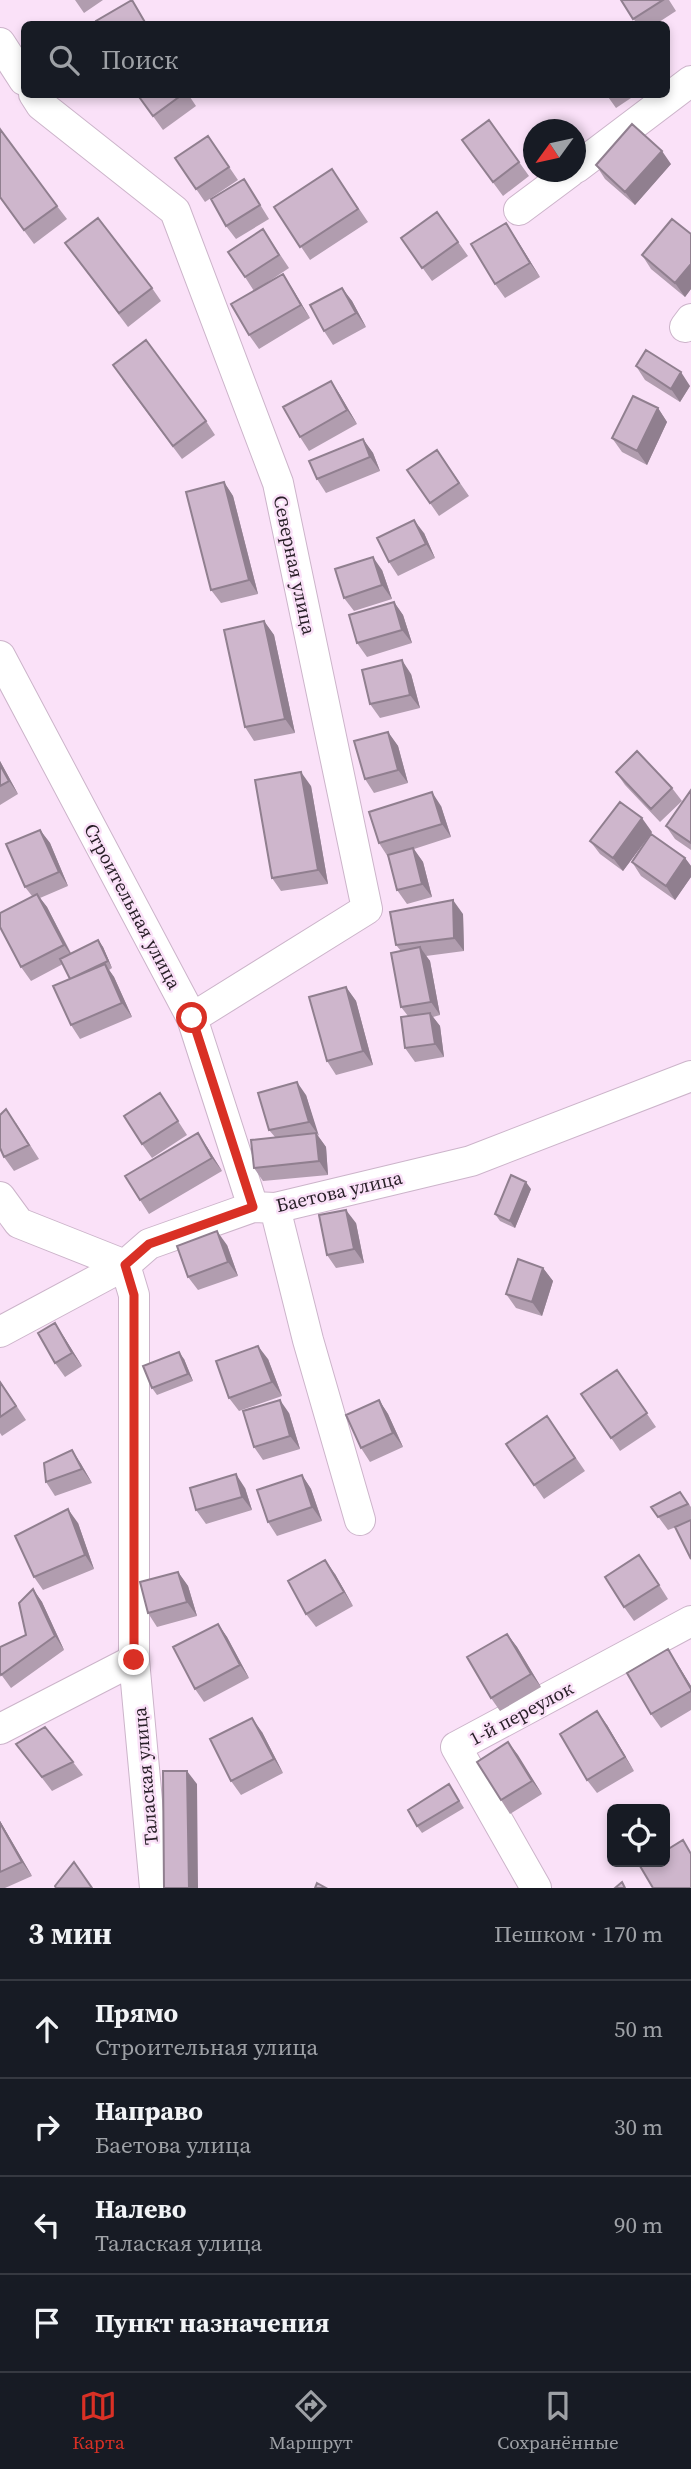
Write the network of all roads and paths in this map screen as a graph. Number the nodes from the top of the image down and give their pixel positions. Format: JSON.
{"nodes":[{"id":1,"x":0,"y":43,"type":"edge"},
{"id":2,"x":21,"y":75,"type":"edge"},
{"id":3,"x":691,"y":80,"type":"edge"},
{"id":4,"x":670,"y":96,"type":"edge"},
{"id":5,"x":36,"y":98,"type":"edge"},
{"id":6,"x":667,"y":98,"type":"edge"},
{"id":7,"x":586,"y":160,"type":"edge"},
{"id":8,"x":557,"y":182,"type":"edge"},
{"id":9,"x":519,"y":210,"type":"dead end"},
{"id":10,"x":0,"y":656,"type":"edge"},
{"id":11,"x":192,"y":1018,"type":"junction"},
{"id":12,"x":691,"y":1076,"type":"edge"},
{"id":13,"x":0,"y":1198,"type":"edge"},
{"id":14,"x":264,"y":1207,"type":"junction"},
{"id":15,"x":125,"y":1265,"type":"junction"},
{"id":16,"x":0,"y":1332,"type":"edge"},
{"id":17,"x":360,"y":1520,"type":"dead end"},
{"id":18,"x":691,"y":1621,"type":"edge"},
{"id":19,"x":134,"y":1660,"type":"junction"},
{"id":20,"x":0,"y":1729,"type":"edge"},
{"id":21,"x":155,"y":1888,"type":"edge"},
{"id":22,"x":536,"y":1888,"type":"edge"}],
"edges":[{"from":1,"to":2,"type":"street"},
{"from":3,"to":4,"type":"street"},
{"from":5,"to":11,"type":"street","name":"Северная улица"},
{"from":6,"to":7,"type":"street"},
{"from":8,"to":9,"type":"street"},
{"from":10,"to":11,"type":"street","name":"Строительная улица"},
{"from":11,"to":14,"type":"street","name":"Строительная улица"},
{"from":12,"to":14,"type":"street","name":"Баетова улица"},
{"from":13,"to":15,"type":"street"},
{"from":14,"to":15,"type":"street","name":"Баетова улица"},
{"from":14,"to":17,"type":"street","name":"Строительная улица"},
{"from":15,"to":16,"type":"street","name":"Баетова улица"},
{"from":15,"to":19,"type":"street","name":"Талаская улица"},
{"from":18,"to":22,"type":"street","name":"1-й переулок"},
{"from":19,"to":20,"type":"street"},
{"from":19,"to":21,"type":"street","name":"Талаская улица"}]}
